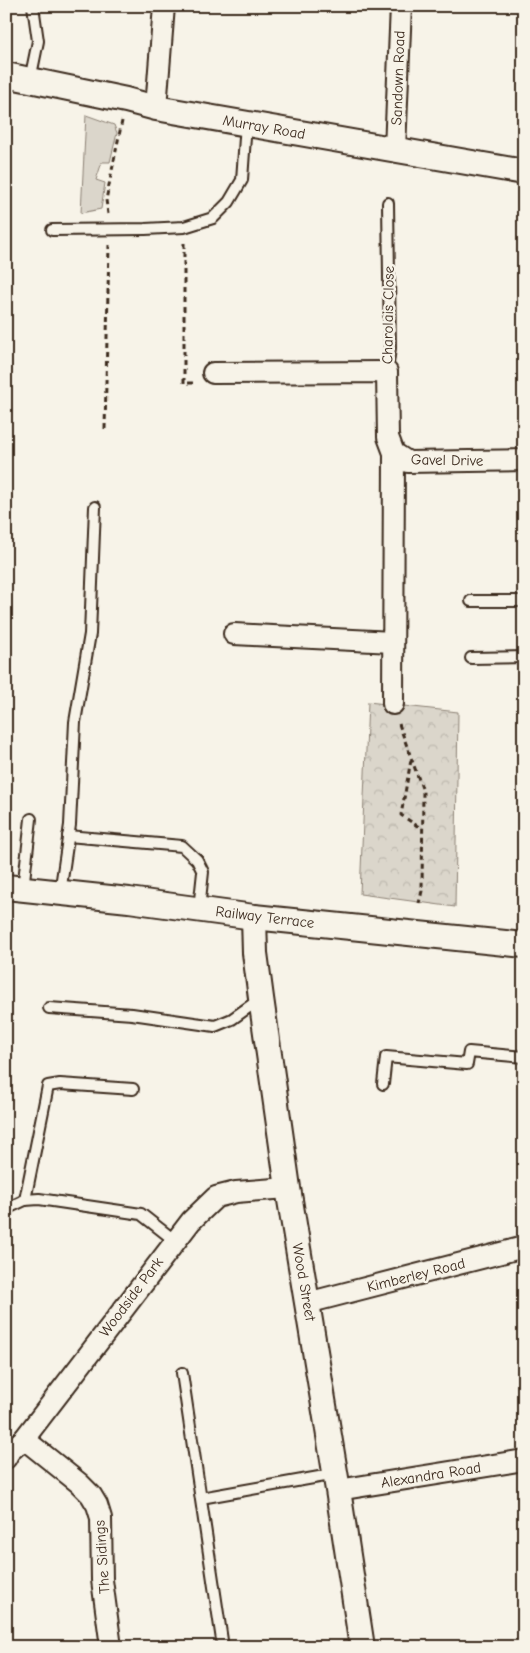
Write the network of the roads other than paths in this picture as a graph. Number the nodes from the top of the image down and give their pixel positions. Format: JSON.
{"nodes":[{"id":1,"x":33,"y":6,"type":"edge"},
{"id":2,"x":164,"y":6,"type":"edge"},
{"id":3,"x":401,"y":6,"type":"edge"},
{"id":4,"x":6,"y":75,"type":"edge"},
{"id":5,"x":30,"y":80,"type":"junction"},
{"id":6,"x":156,"y":108,"type":"junction"},
{"id":7,"x":246,"y":123,"type":"junction"},
{"id":8,"x":395,"y":149,"type":"junction"},
{"id":9,"x":524,"y":172,"type":"edge"},
{"id":10,"x":388,"y":203,"type":"dead end"},
{"id":11,"x":52,"y":230,"type":"dead end"},
{"id":12,"x":387,"y":372,"type":"junction"},
{"id":13,"x":212,"y":373,"type":"road end"},
{"id":14,"x":394,"y":453,"type":"junction"},
{"id":15,"x":524,"y":460,"type":"edge"},
{"id":16,"x":95,"y":507,"type":"dead end"},
{"id":17,"x":472,"y":601,"type":"dead end"},
{"id":18,"x":524,"y":601,"type":"edge"},
{"id":19,"x":234,"y":634,"type":"dead end"},
{"id":20,"x":393,"y":642,"type":"junction"},
{"id":21,"x":524,"y":657,"type":"edge"},
{"id":22,"x":471,"y":658,"type":"dead end"},
{"id":23,"x":392,"y":704,"type":"road end"},
{"id":24,"x":31,"y":818,"type":"dead end"},
{"id":25,"x":68,"y":836,"type":"junction"},
{"id":26,"x":14,"y":888,"type":"edge"},
{"id":27,"x":60,"y":893,"type":"junction"},
{"id":28,"x":199,"y":910,"type":"junction"},
{"id":29,"x":254,"y":917,"type":"junction"},
{"id":30,"x":524,"y":945,"type":"edge"},
{"id":31,"x":261,"y":998,"type":"junction"},
{"id":32,"x":48,"y":1008,"type":"dead end"},
{"id":33,"x":524,"y":1056,"type":"edge"},
{"id":34,"x":383,"y":1084,"type":"dead end"},
{"id":35,"x":133,"y":1089,"type":"dead end"},
{"id":36,"x":288,"y":1188,"type":"junction"},
{"id":37,"x":25,"y":1200,"type":"junction"},
{"id":38,"x":6,"y":1214,"type":"edge"},
{"id":39,"x":174,"y":1240,"type":"junction"},
{"id":40,"x":524,"y":1247,"type":"edge"},
{"id":41,"x":307,"y":1303,"type":"junction"},
{"id":42,"x":182,"y":1373,"type":"dead end"},
{"id":43,"x":12,"y":1450,"type":"edge"},
{"id":44,"x":524,"y":1460,"type":"edge"},
{"id":45,"x":337,"y":1482,"type":"junction"},
{"id":46,"x":201,"y":1498,"type":"junction"},
{"id":47,"x":111,"y":1647,"type":"edge"},
{"id":48,"x":223,"y":1647,"type":"edge"},
{"id":49,"x":362,"y":1647,"type":"edge"}],
"edges":[{"from":1,"to":5,"type":"lane"},
{"from":2,"to":6,"type":"street"},
{"from":3,"to":8,"type":"street","name":"Sandown Road"},
{"from":4,"to":5,"type":"street","name":"Murray Road"},
{"from":5,"to":6,"type":"street","name":"Murray Road"},
{"from":6,"to":7,"type":"street","name":"Murray Road"},
{"from":7,"to":8,"type":"street","name":"Murray Road"},
{"from":7,"to":11,"type":"lane"},
{"from":8,"to":9,"type":"street","name":"Murray Road"},
{"from":10,"to":12,"type":"lane","name":"Charolais Close"},
{"from":12,"to":13,"type":"street","name":"Charolais Close"},
{"from":12,"to":14,"type":"street","name":"Gavel Drive"},
{"from":14,"to":15,"type":"street","name":"Gavel Drive"},
{"from":14,"to":20,"type":"street"},
{"from":16,"to":25,"type":"lane"},
{"from":17,"to":18,"type":"lane"},
{"from":19,"to":20,"type":"street"},
{"from":20,"to":23,"type":"street"},
{"from":21,"to":22,"type":"lane"},
{"from":24,"to":26,"type":"lane"},
{"from":25,"to":27,"type":"lane"},
{"from":25,"to":28,"type":"lane"},
{"from":26,"to":27,"type":"street","name":"Railway Terrace"},
{"from":27,"to":28,"type":"street","name":"Railway Terrace"},
{"from":28,"to":29,"type":"street","name":"Railway Terrace"},
{"from":29,"to":30,"type":"street","name":"Railway Terrace"},
{"from":29,"to":31,"type":"street","name":"Wood Street"},
{"from":31,"to":32,"type":"lane"},
{"from":31,"to":36,"type":"street","name":"Wood Street"},
{"from":33,"to":34,"type":"lane"},
{"from":35,"to":37,"type":"lane"},
{"from":36,"to":39,"type":"street","name":"Woodside Park"},
{"from":36,"to":41,"type":"street","name":"Wood Street"},
{"from":37,"to":38,"type":"lane"},
{"from":37,"to":39,"type":"lane"},
{"from":39,"to":43,"type":"street","name":"Woodside Park"},
{"from":40,"to":41,"type":"street","name":"Kimberley Road"},
{"from":41,"to":45,"type":"street","name":"Wood Street"},
{"from":42,"to":46,"type":"lane"},
{"from":43,"to":47,"type":"street","name":"The Sidings"},
{"from":44,"to":45,"type":"street","name":"Alexandra Road"},
{"from":45,"to":46,"type":"lane"},
{"from":45,"to":49,"type":"street","name":"Wood Street"},
{"from":46,"to":48,"type":"lane"}]}
